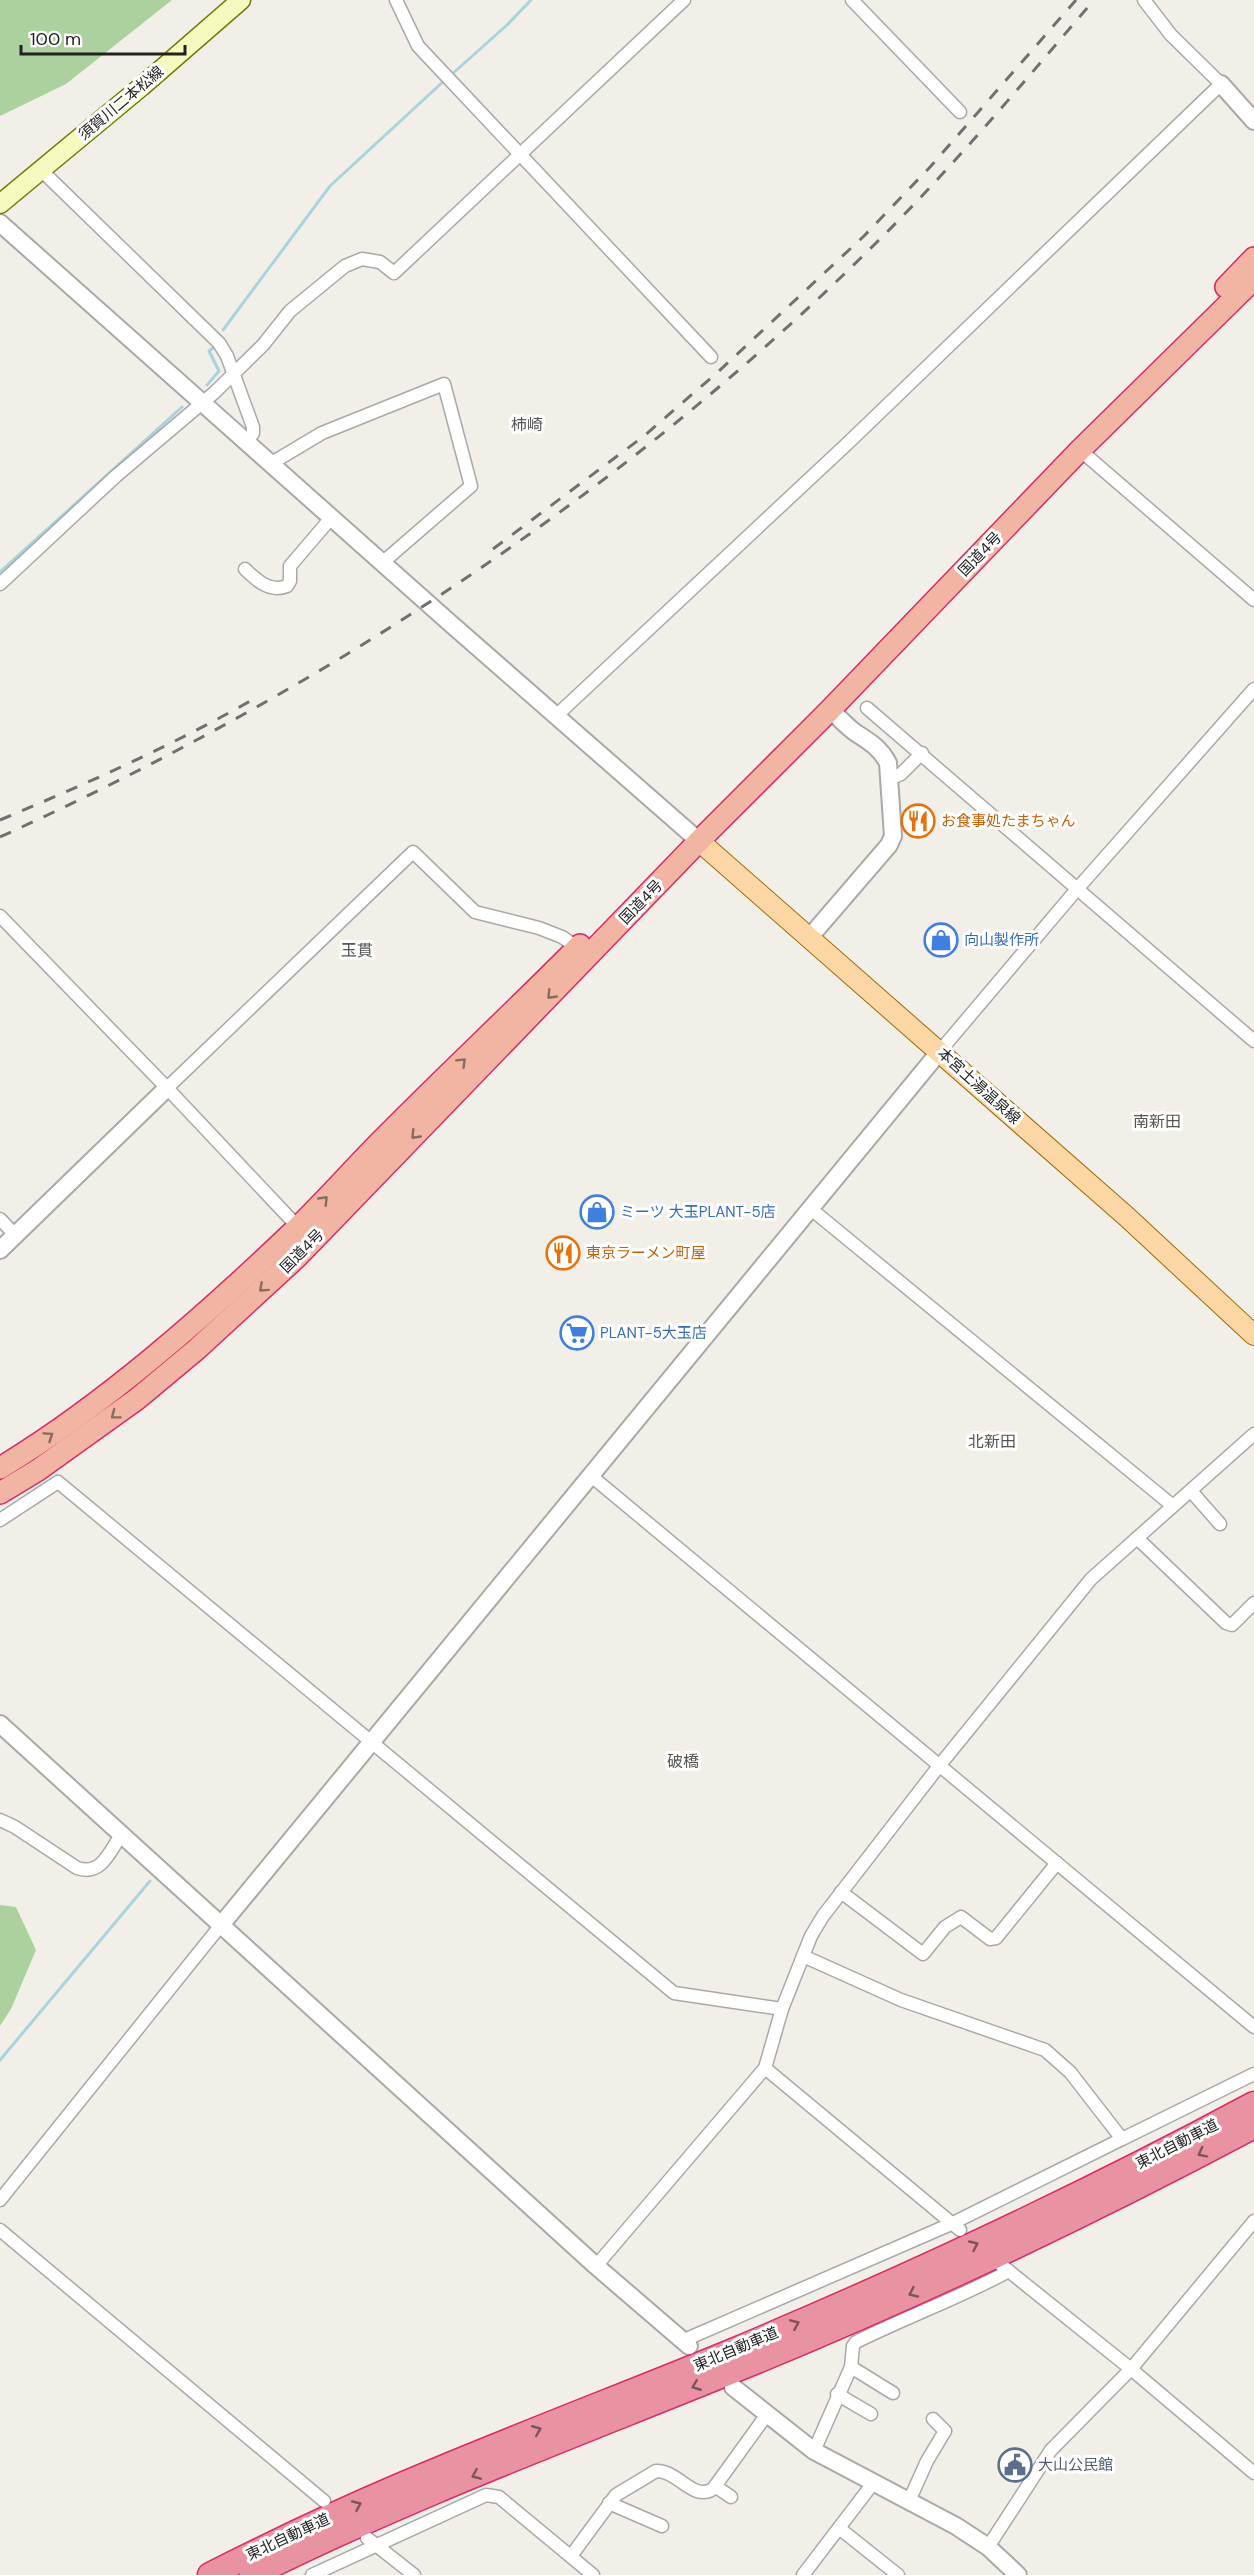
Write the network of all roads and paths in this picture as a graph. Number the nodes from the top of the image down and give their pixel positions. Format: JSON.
{"nodes":[{"id":1,"x":241,"y":0,"type":"edge"},
{"id":2,"x":396,"y":0,"type":"edge"},
{"id":3,"x":684,"y":0,"type":"edge"},
{"id":4,"x":852,"y":0,"type":"edge"},
{"id":5,"x":1144,"y":0,"type":"edge"},
{"id":6,"x":1221,"y":84,"type":"junction"},
{"id":7,"x":960,"y":112,"type":"dead end"},
{"id":8,"x":1254,"y":121,"type":"edge"},
{"id":9,"x":521,"y":155,"type":"junction"},
{"id":10,"x":41,"y":170,"type":"junction"},
{"id":11,"x":0,"y":204,"type":"edge"},
{"id":12,"x":0,"y":223,"type":"edge"},
{"id":13,"x":1254,"y":258,"type":"edge"},
{"id":14,"x":1254,"y":279,"type":"edge"},
{"id":15,"x":711,"y":357,"type":"dead end"},
{"id":16,"x":234,"y":374,"type":"junction"},
{"id":17,"x":201,"y":403,"type":"junction"},
{"id":18,"x":246,"y":443,"type":"junction"},
{"id":19,"x":1080,"y":450,"type":"junction"},
{"id":20,"x":270,"y":464,"type":"junction"},
{"id":21,"x":331,"y":518,"type":"junction"},
{"id":22,"x":382,"y":562,"type":"junction"},
{"id":23,"x":245,"y":569,"type":"dead end"},
{"id":24,"x":0,"y":584,"type":"edge"},
{"id":25,"x":1254,"y":600,"type":"edge"},
{"id":26,"x":1254,"y":689,"type":"edge"},
{"id":27,"x":867,"y":708,"type":"dead end"},
{"id":28,"x":830,"y":710,"type":"junction"},
{"id":29,"x":557,"y":715,"type":"junction"},
{"id":30,"x":922,"y":753,"type":"junction"},
{"id":31,"x":890,"y":779,"type":"junction"},
{"id":32,"x":693,"y":836,"type":"junction"},
{"id":33,"x":1078,"y":888,"type":"junction"},
{"id":34,"x":0,"y":916,"type":"edge"},
{"id":35,"x":809,"y":938,"type":"junction"},
{"id":36,"x":578,"y":948,"type":"junction"},
{"id":37,"x":1254,"y":1041,"type":"edge"},
{"id":38,"x":940,"y":1051,"type":"junction"},
{"id":39,"x":167,"y":1088,"type":"junction"},
{"id":40,"x":811,"y":1209,"type":"junction"},
{"id":41,"x":0,"y":1219,"type":"edge"},
{"id":42,"x":298,"y":1227,"type":"junction"},
{"id":43,"x":15,"y":1235,"type":"junction"},
{"id":44,"x":0,"y":1250,"type":"edge"},
{"id":45,"x":1254,"y":1335,"type":"edge"},
{"id":46,"x":1254,"y":1434,"type":"edge"},
{"id":47,"x":0,"y":1468,"type":"edge"},
{"id":48,"x":590,"y":1475,"type":"junction"},
{"id":49,"x":1191,"y":1491,"type":"junction"},
{"id":50,"x":0,"y":1493,"type":"edge"},
{"id":51,"x":1173,"y":1506,"type":"junction"},
{"id":52,"x":0,"y":1520,"type":"edge"},
{"id":53,"x":1220,"y":1524,"type":"dead end"},
{"id":54,"x":1137,"y":1538,"type":"junction"},
{"id":55,"x":1254,"y":1603,"type":"edge"},
{"id":56,"x":0,"y":1724,"type":"edge"},
{"id":57,"x":371,"y":1740,"type":"junction"},
{"id":58,"x":939,"y":1766,"type":"junction"},
{"id":59,"x":0,"y":1820,"type":"edge"},
{"id":60,"x":121,"y":1835,"type":"junction"},
{"id":61,"x":1057,"y":1863,"type":"junction"},
{"id":62,"x":841,"y":1892,"type":"junction"},
{"id":63,"x":221,"y":1925,"type":"junction"},
{"id":64,"x":802,"y":1956,"type":"junction"},
{"id":65,"x":782,"y":2009,"type":"junction"},
{"id":66,"x":1254,"y":2027,"type":"edge"},
{"id":67,"x":765,"y":2068,"type":"junction"},
{"id":68,"x":1254,"y":2074,"type":"edge"},
{"id":69,"x":1254,"y":2104,"type":"edge"},
{"id":70,"x":1254,"y":2126,"type":"edge"},
{"id":71,"x":1122,"y":2139,"type":"junction"},
{"id":72,"x":0,"y":2200,"type":"edge"},
{"id":73,"x":1254,"y":2221,"type":"edge"},
{"id":74,"x":956,"y":2227,"type":"junction"},
{"id":75,"x":0,"y":2230,"type":"edge"},
{"id":76,"x":596,"y":2266,"type":"junction"},
{"id":77,"x":686,"y":2343,"type":"joint"},
{"id":78,"x":851,"y":2367,"type":"junction"},
{"id":79,"x":1131,"y":2369,"type":"junction"},
{"id":80,"x":733,"y":2387,"type":"dead end"},
{"id":81,"x":894,"y":2393,"type":"dead end"},
{"id":82,"x":837,"y":2394,"type":"junction"},
{"id":83,"x":768,"y":2413,"type":"junction"},
{"id":84,"x":871,"y":2414,"type":"dead end"},
{"id":85,"x":933,"y":2419,"type":"dead end"},
{"id":86,"x":814,"y":2451,"type":"junction"},
{"id":87,"x":1254,"y":2473,"type":"edge"},
{"id":88,"x":874,"y":2482,"type":"junction"},
{"id":89,"x":715,"y":2486,"type":"junction"},
{"id":90,"x":731,"y":2497,"type":"dead end"},
{"id":91,"x":909,"y":2501,"type":"junction"},
{"id":92,"x":324,"y":2502,"type":"dead end"},
{"id":93,"x":609,"y":2503,"type":"junction"},
{"id":94,"x":662,"y":2526,"type":"dead end"},
{"id":95,"x":839,"y":2528,"type":"junction"},
{"id":96,"x":372,"y":2542,"type":"junction"},
{"id":97,"x":988,"y":2547,"type":"junction"},
{"id":98,"x":571,"y":2556,"type":"junction"},
{"id":99,"x":210,"y":2575,"type":"edge"},
{"id":100,"x":252,"y":2575,"type":"edge"},
{"id":101,"x":312,"y":2575,"type":"edge"},
{"id":102,"x":414,"y":2575,"type":"edge"},
{"id":103,"x":593,"y":2575,"type":"edge"},
{"id":104,"x":803,"y":2575,"type":"edge"},
{"id":105,"x":898,"y":2575,"type":"edge"},
{"id":106,"x":1018,"y":2575,"type":"edge"}],
"edges":[{"from":1,"to":10,"type":"main road","name":"須賀川二本松線"},
{"from":2,"to":9,"type":"street"},
{"from":3,"to":9,"type":"street"},
{"from":4,"to":7,"type":"street"},
{"from":5,"to":6,"type":"street"},
{"from":6,"to":8,"type":"street"},
{"from":6,"to":29,"type":"street"},
{"from":9,"to":15,"type":"street"},
{"from":9,"to":16,"type":"street"},
{"from":10,"to":11,"type":"main road","name":"須賀川二本松線"},
{"from":10,"to":16,"type":"street"},
{"from":12,"to":17,"type":"street"},
{"from":13,"to":32,"type":"highway","name":"国道4号"},
{"from":14,"to":19,"type":"highway","name":"国道4号"},
{"from":16,"to":17,"type":"street"},
{"from":16,"to":18,"type":"street"},
{"from":17,"to":18,"type":"street"},
{"from":17,"to":24,"type":"street"},
{"from":18,"to":20,"type":"street"},
{"from":19,"to":25,"type":"street"},
{"from":19,"to":28,"type":"highway","name":"国道4号"},
{"from":20,"to":21,"type":"street"},
{"from":20,"to":22,"type":"street"},
{"from":21,"to":22,"type":"street"},
{"from":21,"to":23,"type":"street"},
{"from":22,"to":29,"type":"street"},
{"from":26,"to":33,"type":"street"},
{"from":27,"to":30,"type":"street"},
{"from":28,"to":31,"type":"street"},
{"from":28,"to":32,"type":"highway","name":"国道4号"},
{"from":29,"to":32,"type":"street"},
{"from":30,"to":31,"type":"street"},
{"from":30,"to":33,"type":"street"},
{"from":31,"to":35,"type":"street"},
{"from":32,"to":35,"type":"main road","name":"本宮土湯温泉線"},
{"from":32,"to":36,"type":"highway","name":"国道4号"},
{"from":32,"to":50,"type":"highway","name":"国道4号","one_way":true},
{"from":33,"to":37,"type":"street"},
{"from":33,"to":38,"type":"street"},
{"from":34,"to":39,"type":"street"},
{"from":35,"to":38,"type":"main road","name":"本宮土湯温泉線"},
{"from":36,"to":39,"type":"street"},
{"from":42,"to":36,"type":"highway","name":"国道4号","one_way":true},
{"from":38,"to":40,"type":"street"},
{"from":38,"to":45,"type":"main road","name":"本宮土湯温泉線"},
{"from":39,"to":42,"type":"street"},
{"from":39,"to":43,"type":"street"},
{"from":40,"to":48,"type":"street"},
{"from":40,"to":51,"type":"street"},
{"from":41,"to":43,"type":"street"},
{"from":47,"to":42,"type":"highway","name":"国道4号","one_way":true},
{"from":43,"to":44,"type":"street"},
{"from":46,"to":49,"type":"street"},
{"from":48,"to":57,"type":"street"},
{"from":48,"to":58,"type":"street"},
{"from":49,"to":51,"type":"street"},
{"from":49,"to":53,"type":"street"},
{"from":51,"to":54,"type":"street"},
{"from":52,"to":57,"type":"street"},
{"from":54,"to":55,"type":"street"},
{"from":54,"to":58,"type":"street"},
{"from":56,"to":60,"type":"street"},
{"from":57,"to":63,"type":"street"},
{"from":57,"to":65,"type":"street"},
{"from":58,"to":61,"type":"street"},
{"from":58,"to":62,"type":"street"},
{"from":59,"to":60,"type":"street"},
{"from":60,"to":63,"type":"street"},
{"from":61,"to":62,"type":"street"},
{"from":61,"to":66,"type":"street"},
{"from":62,"to":64,"type":"street"},
{"from":63,"to":72,"type":"street"},
{"from":63,"to":76,"type":"street"},
{"from":64,"to":65,"type":"street"},
{"from":64,"to":71,"type":"street"},
{"from":65,"to":67,"type":"street"},
{"from":67,"to":74,"type":"street"},
{"from":67,"to":76,"type":"street"},
{"from":68,"to":71,"type":"street"},
{"from":99,"to":69,"type":"highway","name":"東北自動車道","one_way":true},
{"from":70,"to":100,"type":"highway","name":"東北自動車道","one_way":true},
{"from":71,"to":74,"type":"street"},
{"from":73,"to":79,"type":"street"},
{"from":74,"to":77,"type":"street"},
{"from":75,"to":92,"type":"street"},
{"from":76,"to":77,"type":"street"},
{"from":78,"to":79,"type":"street"},
{"from":78,"to":81,"type":"street"},
{"from":78,"to":82,"type":"street"},
{"from":79,"to":87,"type":"street"},
{"from":79,"to":97,"type":"street"},
{"from":80,"to":83,"type":"street"},
{"from":82,"to":84,"type":"street"},
{"from":82,"to":86,"type":"street"},
{"from":83,"to":86,"type":"street"},
{"from":83,"to":89,"type":"street"},
{"from":85,"to":91,"type":"street"},
{"from":86,"to":88,"type":"street"},
{"from":88,"to":91,"type":"street"},
{"from":88,"to":95,"type":"street"},
{"from":89,"to":90,"type":"street"},
{"from":89,"to":93,"type":"street"},
{"from":91,"to":97,"type":"street"},
{"from":93,"to":94,"type":"street"},
{"from":93,"to":98,"type":"street"},
{"from":95,"to":104,"type":"street"},
{"from":95,"to":105,"type":"street"},
{"from":96,"to":98,"type":"street"},
{"from":96,"to":101,"type":"street"},
{"from":96,"to":102,"type":"street"},
{"from":97,"to":106,"type":"street"},
{"from":98,"to":103,"type":"street"}]}
